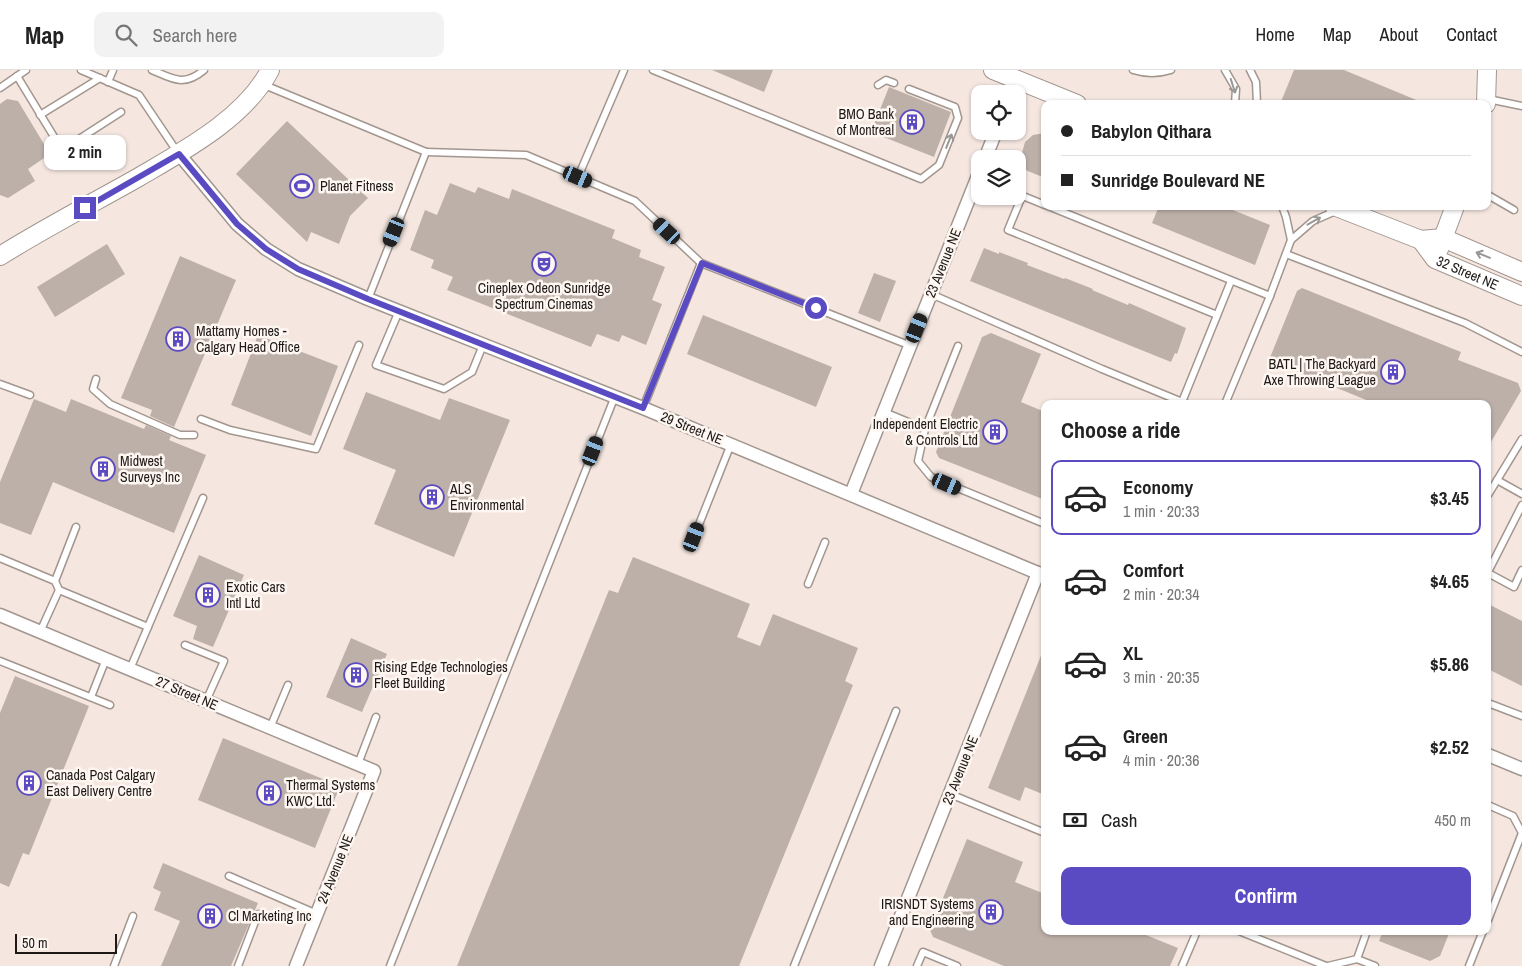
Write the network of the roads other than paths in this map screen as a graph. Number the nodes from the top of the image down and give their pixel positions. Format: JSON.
{"nodes":[{"id":1,"x":26,"y":70,"type":"edge"},
{"id":2,"x":81,"y":70,"type":"edge"},
{"id":3,"x":113,"y":70,"type":"edge"},
{"id":4,"x":152,"y":70,"type":"edge"},
{"id":5,"x":204,"y":70,"type":"edge"},
{"id":6,"x":624,"y":70,"type":"edge"},
{"id":7,"x":653,"y":70,"type":"edge"},
{"id":8,"x":993,"y":70,"type":"edge"},
{"id":9,"x":1133,"y":70,"type":"edge"},
{"id":10,"x":1171,"y":70,"type":"edge"},
{"id":11,"x":1225,"y":70,"type":"edge"},
{"id":12,"x":1250,"y":70,"type":"edge"},
{"id":13,"x":1487,"y":70,"type":"edge"},
{"id":14,"x":17,"y":76,"type":"junction"},
{"id":15,"x":266,"y":77,"type":"edge"},
{"id":16,"x":100,"y":78,"type":"junction"},
{"id":17,"x":108,"y":82,"type":"junction"},
{"id":18,"x":894,"y":83,"type":"dead end"},
{"id":19,"x":878,"y":85,"type":"dead end"},
{"id":20,"x":1012,"y":85,"type":"edge"},
{"id":21,"x":0,"y":88,"type":"edge"},
{"id":22,"x":909,"y":89,"type":"dead end"},
{"id":23,"x":1026,"y":90,"type":"edge"},
{"id":24,"x":1063,"y":100,"type":"edge"},
{"id":25,"x":1235,"y":100,"type":"edge"},
{"id":26,"x":1257,"y":100,"type":"edge"},
{"id":27,"x":1486,"y":100,"type":"edge"},
{"id":28,"x":1491,"y":102,"type":"edge"},
{"id":29,"x":1522,"y":106,"type":"edge"},
{"id":30,"x":121,"y":112,"type":"dead end"},
{"id":31,"x":40,"y":114,"type":"junction"},
{"id":32,"x":426,"y":152,"type":"junction"},
{"id":33,"x":179,"y":154,"type":"junction"},
{"id":34,"x":578,"y":177,"type":"junction"},
{"id":35,"x":971,"y":196,"type":"edge"},
{"id":36,"x":1491,"y":197,"type":"edge"},
{"id":37,"x":1026,"y":198,"type":"edge"},
{"id":38,"x":1041,"y":204,"type":"edge"},
{"id":39,"x":1017,"y":205,"type":"edge"},
{"id":40,"x":1056,"y":210,"type":"edge"},
{"id":41,"x":1283,"y":210,"type":"edge"},
{"id":42,"x":1333,"y":210,"type":"edge"},
{"id":43,"x":1342,"y":210,"type":"edge"},
{"id":44,"x":1454,"y":210,"type":"edge"},
{"id":45,"x":1514,"y":210,"type":"dead end"},
{"id":46,"x":1443,"y":238,"type":"junction"},
{"id":47,"x":1291,"y":240,"type":"junction"},
{"id":48,"x":1420,"y":240,"type":"junction"},
{"id":49,"x":1,"y":254,"type":"edge"},
{"id":50,"x":1286,"y":254,"type":"junction"},
{"id":51,"x":1435,"y":259,"type":"junction"},
{"id":52,"x":702,"y":263,"type":"junction"},
{"id":53,"x":1522,"y":272,"type":"edge"},
{"id":54,"x":1231,"y":281,"type":"junction"},
{"id":55,"x":931,"y":294,"type":"junction"},
{"id":56,"x":1270,"y":296,"type":"junction"},
{"id":57,"x":1522,"y":296,"type":"edge"},
{"id":58,"x":368,"y":299,"type":"junction"},
{"id":59,"x":399,"y":311,"type":"junction"},
{"id":60,"x":1217,"y":315,"type":"junction"},
{"id":61,"x":359,"y":345,"type":"dead end"},
{"id":62,"x":484,"y":345,"type":"junction"},
{"id":63,"x":911,"y":346,"type":"junction"},
{"id":64,"x":958,"y":346,"type":"dead end"},
{"id":65,"x":1522,"y":352,"type":"edge"},
{"id":66,"x":96,"y":379,"type":"dead end"},
{"id":67,"x":1,"y":386,"type":"edge"},
{"id":68,"x":30,"y":395,"type":"dead end"},
{"id":69,"x":615,"y":396,"type":"junction"},
{"id":70,"x":1177,"y":400,"type":"edge"},
{"id":71,"x":1185,"y":400,"type":"edge"},
{"id":72,"x":1227,"y":400,"type":"edge"},
{"id":73,"x":643,"y":408,"type":"junction"},
{"id":74,"x":884,"y":412,"type":"junction"},
{"id":75,"x":201,"y":419,"type":"dead end"},
{"id":76,"x":925,"y":430,"type":"junction"},
{"id":77,"x":194,"y":435,"type":"dead end"},
{"id":78,"x":1522,"y":439,"type":"edge"},
{"id":79,"x":731,"y":444,"type":"junction"},
{"id":80,"x":1496,"y":480,"type":"junction"},
{"id":81,"x":1491,"y":489,"type":"edge"},
{"id":82,"x":851,"y":494,"type":"junction"},
{"id":83,"x":1522,"y":494,"type":"edge"},
{"id":84,"x":204,"y":498,"type":"dead end"},
{"id":85,"x":1522,"y":505,"type":"edge"},
{"id":86,"x":1041,"y":522,"type":"edge"},
{"id":87,"x":76,"y":526,"type":"dead end"},
{"id":88,"x":694,"y":537,"type":"dead end"},
{"id":89,"x":825,"y":542,"type":"dead end"},
{"id":90,"x":0,"y":558,"type":"edge"},
{"id":91,"x":1491,"y":566,"type":"edge"},
{"id":92,"x":1522,"y":570,"type":"edge"},
{"id":93,"x":1041,"y":574,"type":"edge"},
{"id":94,"x":1491,"y":574,"type":"edge"},
{"id":95,"x":1041,"y":576,"type":"edge"},
{"id":96,"x":54,"y":581,"type":"junction"},
{"id":97,"x":808,"y":584,"type":"dead end"},
{"id":98,"x":59,"y":590,"type":"junction"},
{"id":99,"x":0,"y":615,"type":"edge"},
{"id":100,"x":148,"y":627,"type":"junction"},
{"id":101,"x":40,"y":632,"type":"junction"},
{"id":102,"x":185,"y":646,"type":"dead end"},
{"id":103,"x":106,"y":659,"type":"junction"},
{"id":104,"x":0,"y":661,"type":"edge"},
{"id":105,"x":130,"y":669,"type":"junction"},
{"id":106,"x":288,"y":685,"type":"dead end"},
{"id":107,"x":90,"y":698,"type":"junction"},
{"id":108,"x":206,"y":701,"type":"junction"},
{"id":109,"x":1491,"y":704,"type":"edge"},
{"id":110,"x":110,"y":705,"type":"dead end"},
{"id":111,"x":896,"y":712,"type":"dead end"},
{"id":112,"x":1522,"y":716,"type":"edge"},
{"id":113,"x":376,"y":717,"type":"dead end"},
{"id":114,"x":270,"y":728,"type":"junction"},
{"id":115,"x":1491,"y":756,"type":"edge"},
{"id":116,"x":358,"y":764,"type":"junction"},
{"id":117,"x":1522,"y":769,"type":"edge"},
{"id":118,"x":374,"y":771,"type":"joint"},
{"id":119,"x":950,"y":794,"type":"junction"},
{"id":120,"x":1491,"y":807,"type":"edge"},
{"id":121,"x":1041,"y":831,"type":"edge"},
{"id":122,"x":228,"y":876,"type":"dead end"},
{"id":123,"x":1491,"y":912,"type":"edge"},
{"id":124,"x":258,"y":914,"type":"dead end"},
{"id":125,"x":317,"y":914,"type":"junction"},
{"id":126,"x":134,"y":916,"type":"dead end"},
{"id":127,"x":1195,"y":935,"type":"edge"},
{"id":128,"x":1248,"y":935,"type":"edge"},
{"id":129,"x":1366,"y":935,"type":"edge"},
{"id":130,"x":1481,"y":935,"type":"edge"},
{"id":131,"x":1357,"y":959,"type":"junction"},
{"id":132,"x":114,"y":966,"type":"edge"},
{"id":133,"x":238,"y":966,"type":"edge"},
{"id":134,"x":296,"y":966,"type":"edge"},
{"id":135,"x":390,"y":966,"type":"edge"},
{"id":136,"x":794,"y":966,"type":"edge"},
{"id":137,"x":881,"y":966,"type":"edge"},
{"id":138,"x":917,"y":966,"type":"edge"},
{"id":139,"x":957,"y":966,"type":"edge"},
{"id":140,"x":1182,"y":966,"type":"edge"},
{"id":141,"x":1327,"y":966,"type":"edge"},
{"id":142,"x":1375,"y":966,"type":"edge"},
{"id":143,"x":1469,"y":966,"type":"edge"}],
"edges":[{"from":1,"to":14,"type":"lane"},
{"from":2,"to":16,"type":"lane"},
{"from":3,"to":17,"type":"lane"},
{"from":4,"to":5,"type":"lane"},
{"from":6,"to":34,"type":"lane"},
{"from":7,"to":22,"type":"lane","one_way":true},
{"from":8,"to":20,"type":"street"},
{"from":9,"to":10,"type":"lane"},
{"from":11,"to":25,"type":"lane","one_way":true},
{"from":12,"to":26,"type":"lane"},
{"from":13,"to":27,"type":"street"},
{"from":14,"to":21,"type":"lane"},
{"from":14,"to":31,"type":"lane"},
{"from":15,"to":32,"type":"lane"},
{"from":15,"to":33,"type":"street"},
{"from":16,"to":17,"type":"lane"},
{"from":16,"to":31,"type":"lane"},
{"from":17,"to":33,"type":"lane"},
{"from":18,"to":19,"type":"lane"},
{"from":23,"to":24,"type":"street"},
{"from":28,"to":29,"type":"lane"},
{"from":30,"to":31,"type":"lane"},
{"from":32,"to":34,"type":"lane"},
{"from":32,"to":58,"type":"lane"},
{"from":33,"to":49,"type":"street"},
{"from":33,"to":58,"type":"street","name":"29 Street NE"},
{"from":34,"to":52,"type":"lane"},
{"from":35,"to":55,"type":"street","name":"23 Avenue NE"},
{"from":36,"to":45,"type":"lane"},
{"from":37,"to":38,"type":"lane"},
{"from":39,"to":60,"type":"lane"},
{"from":40,"to":54,"type":"lane"},
{"from":41,"to":47,"type":"lane"},
{"from":47,"to":42,"type":"lane","one_way":true},
{"from":43,"to":48,"type":"street","name":"32 Street NE"},
{"from":44,"to":46,"type":"street"},
{"from":46,"to":48,"type":"street","name":"32 Street NE"},
{"from":46,"to":51,"type":"street"},
{"from":53,"to":46,"type":"street","name":"32 Street NE","one_way":true},
{"from":47,"to":50,"type":"lane"},
{"from":48,"to":51,"type":"street","name":"32 Street NE"},
{"from":50,"to":56,"type":"lane"},
{"from":50,"to":65,"type":"lane"},
{"from":51,"to":57,"type":"street","name":"32 Street NE"},
{"from":52,"to":63,"type":"lane"},
{"from":52,"to":73,"type":"lane"},
{"from":54,"to":56,"type":"lane"},
{"from":54,"to":60,"type":"lane"},
{"from":55,"to":63,"type":"street","name":"23 Avenue NE"},
{"from":55,"to":70,"type":"lane"},
{"from":56,"to":72,"type":"lane"},
{"from":58,"to":59,"type":"street","name":"29 Street NE"},
{"from":59,"to":62,"type":"street","name":"29 Street NE"},
{"from":59,"to":62,"type":"lane"},
{"from":60,"to":71,"type":"lane"},
{"from":61,"to":75,"type":"lane"},
{"from":62,"to":69,"type":"street","name":"29 Street NE"},
{"from":63,"to":74,"type":"street","name":"23 Avenue NE"},
{"from":64,"to":76,"type":"lane"},
{"from":66,"to":77,"type":"lane"},
{"from":67,"to":68,"type":"lane"},
{"from":69,"to":73,"type":"street","name":"29 Street NE"},
{"from":69,"to":135,"type":"lane"},
{"from":73,"to":79,"type":"street","name":"29 Street NE"},
{"from":74,"to":76,"type":"lane"},
{"from":74,"to":82,"type":"street","name":"23 Avenue NE"},
{"from":76,"to":86,"type":"lane"},
{"from":78,"to":80,"type":"lane"},
{"from":79,"to":82,"type":"street","name":"29 Street NE"},
{"from":79,"to":88,"type":"lane"},
{"from":80,"to":81,"type":"lane"},
{"from":80,"to":83,"type":"lane"},
{"from":82,"to":93,"type":"street","name":"29 Street NE"},
{"from":84,"to":100,"type":"lane"},
{"from":85,"to":91,"type":"lane"},
{"from":87,"to":96,"type":"lane"},
{"from":89,"to":97,"type":"lane"},
{"from":90,"to":96,"type":"lane"},
{"from":92,"to":94,"type":"lane"},
{"from":95,"to":119,"type":"street","name":"23 Avenue NE"},
{"from":96,"to":98,"type":"lane"},
{"from":98,"to":100,"type":"lane"},
{"from":98,"to":101,"type":"lane"},
{"from":99,"to":101,"type":"street","name":"27 Street NE"},
{"from":100,"to":105,"type":"lane"},
{"from":101,"to":103,"type":"street","name":"27 Street NE"},
{"from":102,"to":108,"type":"lane"},
{"from":103,"to":105,"type":"street","name":"27 Street NE"},
{"from":103,"to":107,"type":"lane"},
{"from":104,"to":107,"type":"lane"},
{"from":105,"to":108,"type":"street","name":"27 Street NE"},
{"from":106,"to":114,"type":"lane"},
{"from":107,"to":110,"type":"lane"},
{"from":108,"to":114,"type":"street","name":"27 Street NE"},
{"from":109,"to":112,"type":"lane"},
{"from":111,"to":136,"type":"lane"},
{"from":113,"to":116,"type":"lane"},
{"from":114,"to":116,"type":"street","name":"27 Street NE"},
{"from":115,"to":117,"type":"street"},
{"from":116,"to":118,"type":"street","name":"27 Street NE"},
{"from":118,"to":125,"type":"street","name":"24 Avenue NE"},
{"from":119,"to":121,"type":"lane"},
{"from":119,"to":137,"type":"street","name":"23 Avenue NE"},
{"from":120,"to":123,"type":"lane"},
{"from":122,"to":125,"type":"lane"},
{"from":124,"to":133,"type":"lane"},
{"from":125,"to":134,"type":"street","name":"24 Avenue NE"},
{"from":126,"to":132,"type":"lane"},
{"from":127,"to":140,"type":"lane"},
{"from":128,"to":141,"type":"lane"},
{"from":129,"to":131,"type":"lane"},
{"from":130,"to":143,"type":"lane"},
{"from":131,"to":141,"type":"lane"},
{"from":131,"to":142,"type":"lane"},
{"from":138,"to":139,"type":"lane"}]}
